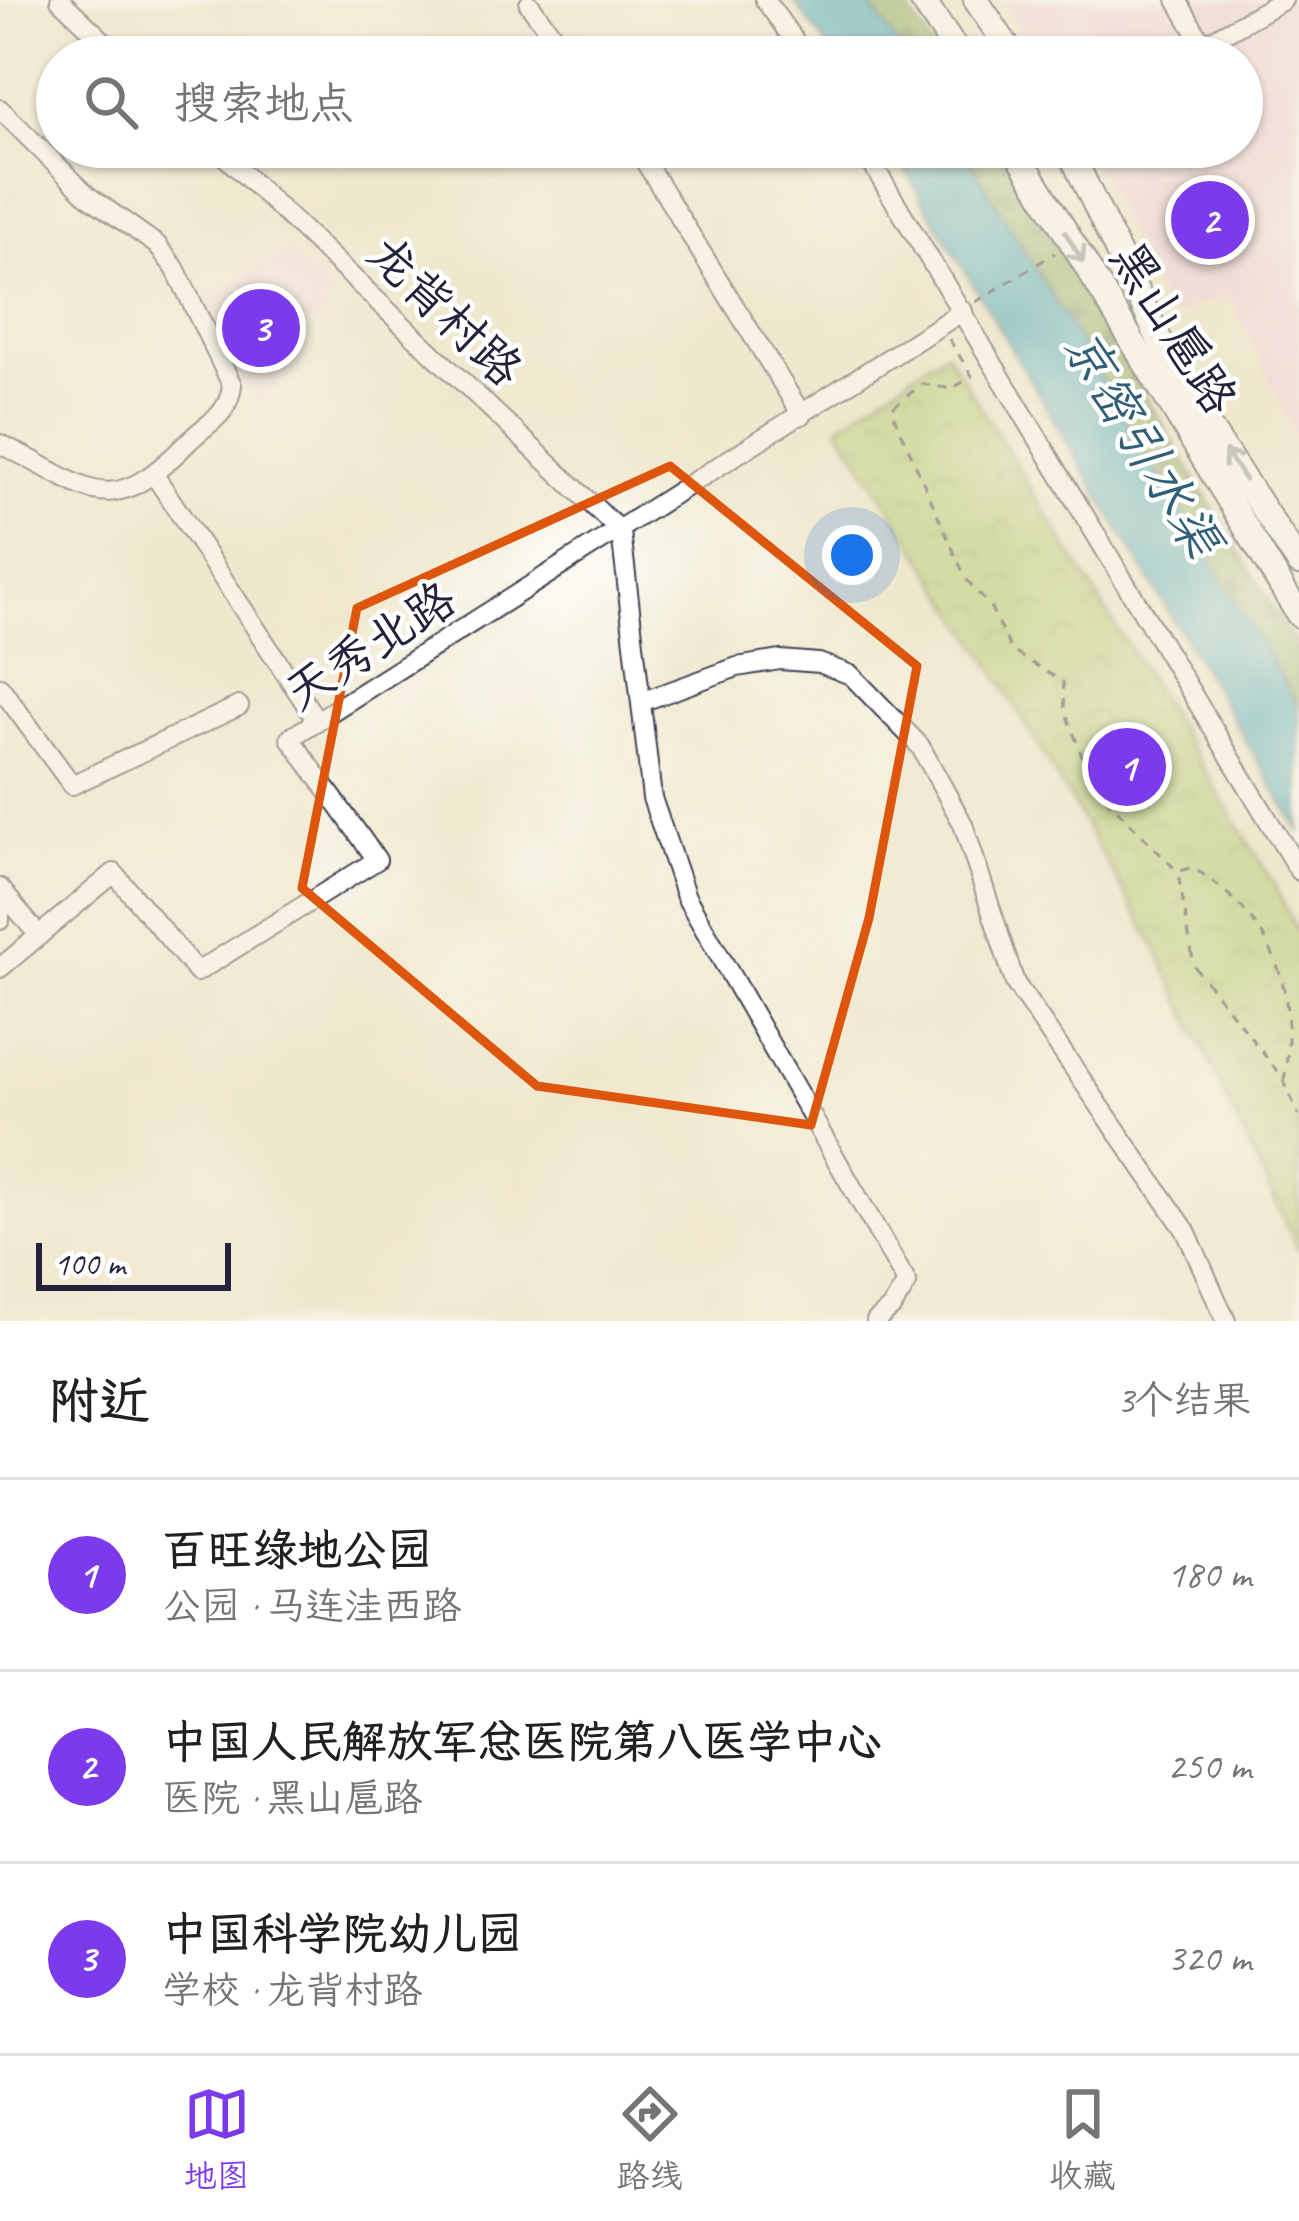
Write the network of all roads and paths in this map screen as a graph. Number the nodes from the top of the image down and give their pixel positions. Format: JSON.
{"nodes":[{"id":1,"x":60,"y":0,"type":"edge"},
{"id":2,"x":765,"y":0,"type":"edge"},
{"id":3,"x":922,"y":0,"type":"edge"},
{"id":4,"x":976,"y":0,"type":"edge"},
{"id":5,"x":1177,"y":0,"type":"edge"},
{"id":6,"x":1283,"y":0,"type":"edge"},
{"id":7,"x":529,"y":4,"type":"dead end"},
{"id":8,"x":98,"y":36,"type":"edge"},
{"id":9,"x":553,"y":36,"type":"edge"},
{"id":10,"x":791,"y":36,"type":"edge"},
{"id":11,"x":947,"y":36,"type":"edge"},
{"id":12,"x":1000,"y":36,"type":"edge"},
{"id":13,"x":1198,"y":36,"type":"edge"},
{"id":14,"x":1218,"y":36,"type":"edge"},
{"id":15,"x":0,"y":110,"type":"edge"},
{"id":16,"x":36,"y":145,"type":"edge"},
{"id":17,"x":59,"y":168,"type":"edge"},
{"id":18,"x":237,"y":168,"type":"edge"},
{"id":19,"x":649,"y":168,"type":"edge"},
{"id":20,"x":875,"y":168,"type":"edge"},
{"id":21,"x":1027,"y":168,"type":"edge"},
{"id":22,"x":1078,"y":168,"type":"edge"},
{"id":23,"x":1072,"y":243,"type":"junction"},
{"id":24,"x":963,"y":311,"type":"junction"},
{"id":25,"x":940,"y":326,"type":"junction"},
{"id":26,"x":802,"y":415,"type":"junction"},
{"id":27,"x":0,"y":444,"type":"edge"},
{"id":28,"x":155,"y":476,"type":"junction"},
{"id":29,"x":621,"y":532,"type":"junction"},
{"id":30,"x":1299,"y":563,"type":"edge"},
{"id":31,"x":1299,"y":615,"type":"edge"},
{"id":32,"x":0,"y":687,"type":"edge"},
{"id":33,"x":641,"y":702,"type":"junction"},
{"id":34,"x":238,"y":706,"type":"dead end"},
{"id":35,"x":317,"y":721,"type":"junction"},
{"id":36,"x":1299,"y":871,"type":"edge"},
{"id":37,"x":1178,"y":872,"type":"junction"},
{"id":38,"x":0,"y":888,"type":"edge"},
{"id":39,"x":39,"y":936,"type":"junction"},
{"id":40,"x":0,"y":968,"type":"edge"},
{"id":41,"x":1284,"y":1081,"type":"junction"},
{"id":42,"x":1299,"y":1116,"type":"edge"},
{"id":43,"x":875,"y":1321,"type":"edge"},
{"id":44,"x":1226,"y":1321,"type":"edge"}],
"edges":[{"from":1,"to":8,"type":"street"},
{"from":2,"to":10,"type":"street"},
{"from":3,"to":11,"type":"main road"},
{"from":4,"to":12,"type":"main road"},
{"from":5,"to":13,"type":"street"},
{"from":6,"to":14,"type":"street"},
{"from":7,"to":9,"type":"street"},
{"from":15,"to":16,"type":"street"},
{"from":17,"to":28,"type":"street"},
{"from":18,"to":29,"type":"street","name":"龙背村路"},
{"from":19,"to":26,"type":"street"},
{"from":20,"to":24,"type":"street"},
{"from":21,"to":23,"type":"main road","name":"黑山扈路"},
{"from":30,"to":22,"type":"main road","name":"黑山扈路","one_way":true},
{"from":23,"to":24,"type":"path"},
{"from":23,"to":31,"type":"main road","name":"黑山扈路","one_way":true},
{"from":24,"to":25,"type":"street","name":"天秀北路"},
{"from":24,"to":36,"type":"street"},
{"from":25,"to":26,"type":"street","name":"天秀北路"},
{"from":25,"to":37,"type":"path"},
{"from":26,"to":29,"type":"street","name":"天秀北路"},
{"from":27,"to":28,"type":"street"},
{"from":28,"to":35,"type":"street"},
{"from":29,"to":33,"type":"street"},
{"from":29,"to":35,"type":"street","name":"天秀北路"},
{"from":32,"to":34,"type":"street"},
{"from":33,"to":43,"type":"street"},
{"from":33,"to":44,"type":"street"},
{"from":35,"to":39,"type":"street","name":"天秀北路"},
{"from":37,"to":41,"type":"path"},
{"from":37,"to":41,"type":"path"},
{"from":38,"to":39,"type":"street"},
{"from":39,"to":40,"type":"street","name":"天秀北路"},
{"from":41,"to":42,"type":"path"}]}
